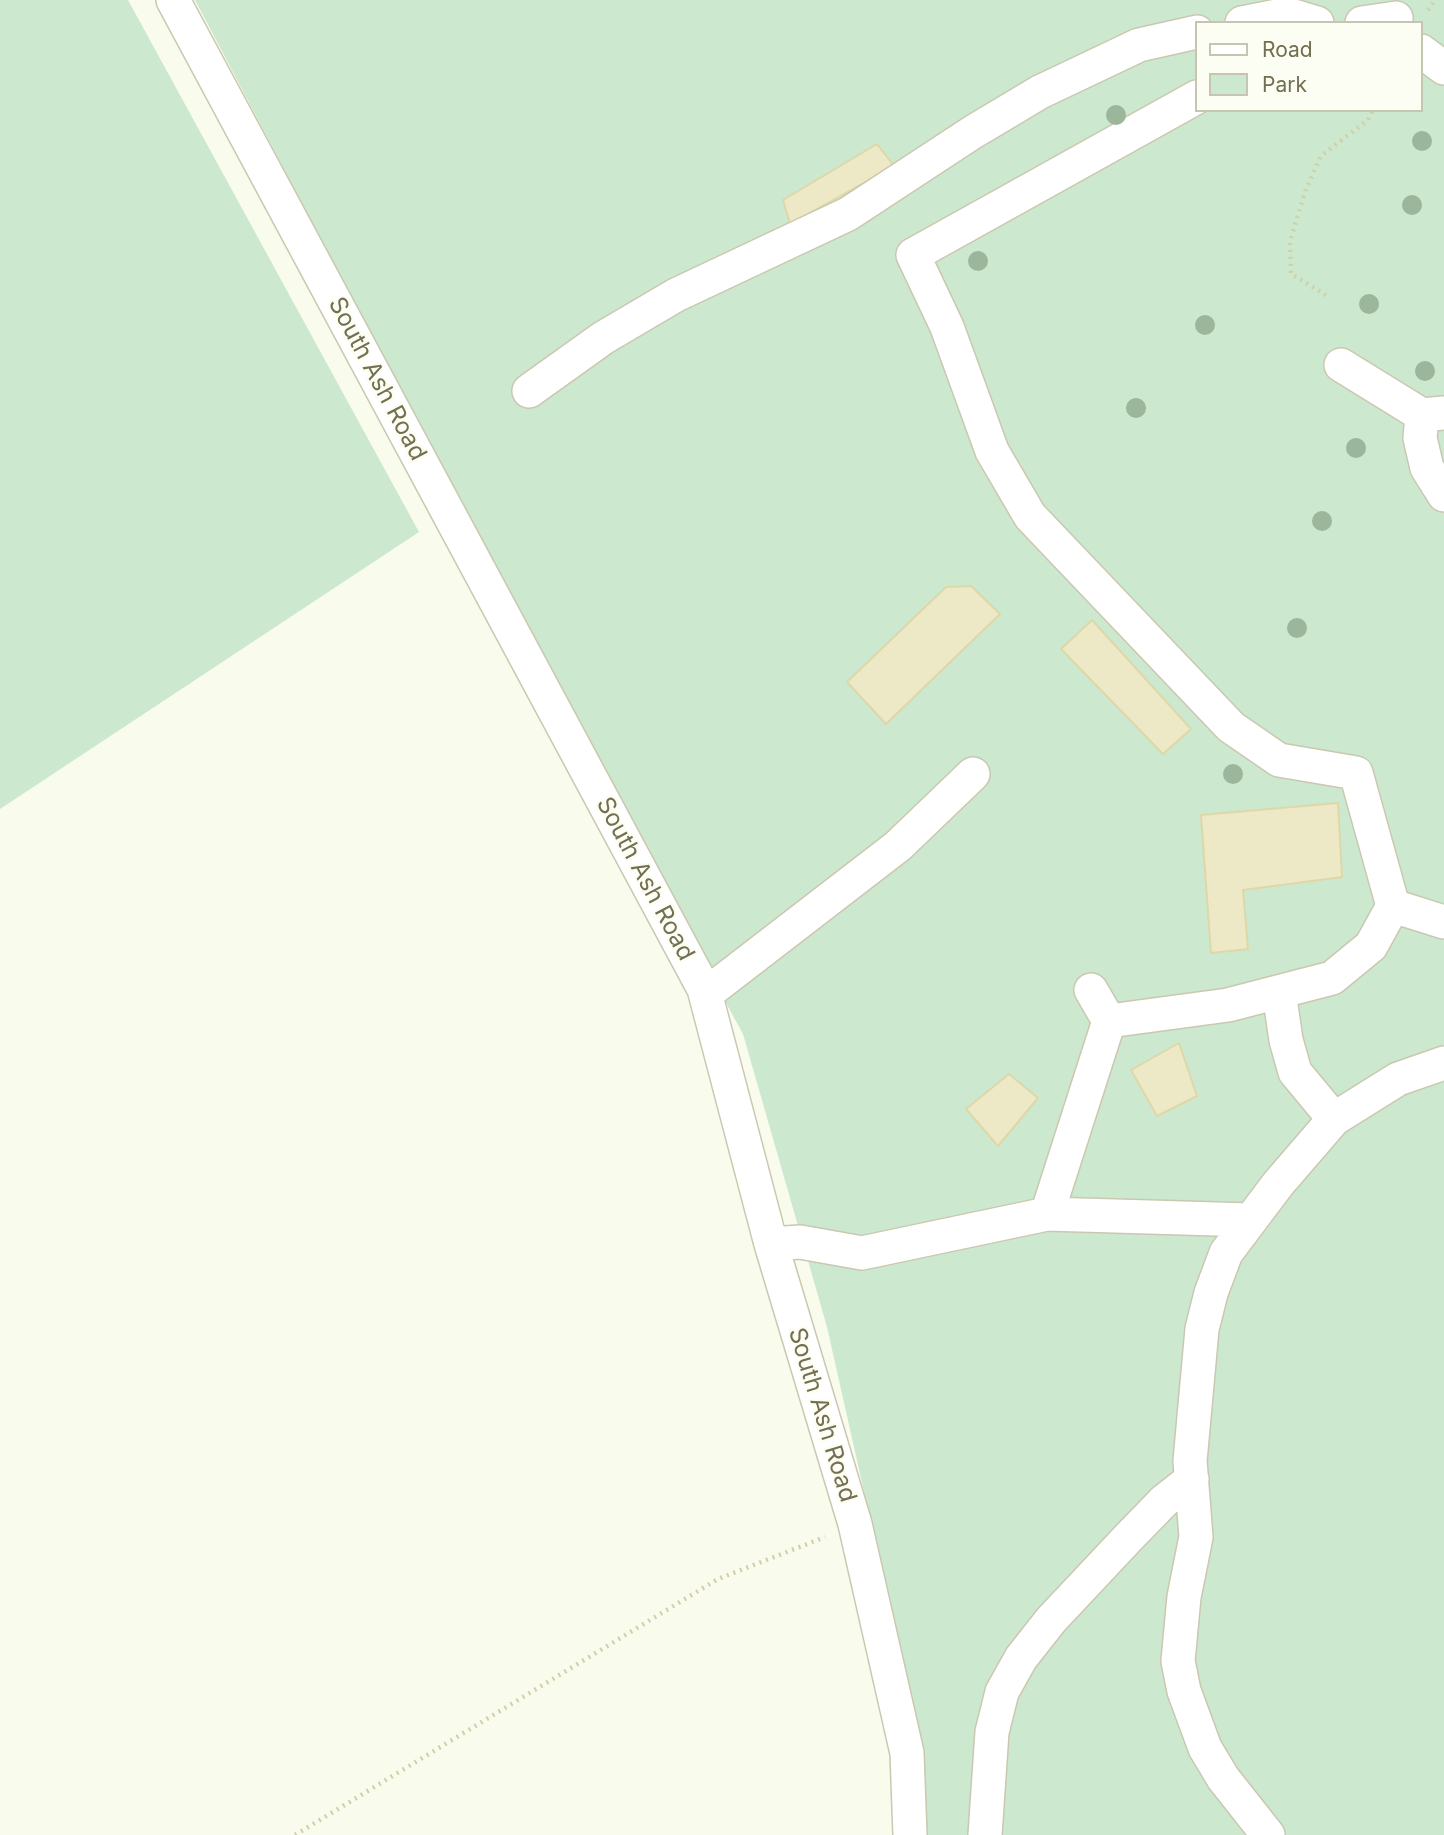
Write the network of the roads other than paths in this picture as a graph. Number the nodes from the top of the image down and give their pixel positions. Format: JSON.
{"nodes":[{"id":1,"x":173,"y":0,"type":"edge"},
{"id":2,"x":1398,"y":14,"type":"edge"},
{"id":3,"x":1252,"y":21,"type":"edge"},
{"id":4,"x":1310,"y":21,"type":"edge"},
{"id":5,"x":1370,"y":21,"type":"edge"},
{"id":6,"x":1196,"y":32,"type":"edge"},
{"id":7,"x":1423,"y":52,"type":"edge"},
{"id":8,"x":1444,"y":68,"type":"edge"},
{"id":9,"x":1196,"y":98,"type":"edge"},
{"id":10,"x":1341,"y":365,"type":"dead end"},
{"id":11,"x":529,"y":391,"type":"dead end"},
{"id":12,"x":1433,"y":414,"type":"edge"},
{"id":13,"x":1444,"y":495,"type":"edge"},
{"id":14,"x":973,"y":774,"type":"dead end"},
{"id":15,"x":1393,"y":906,"type":"junction"},
{"id":16,"x":1444,"y":922,"type":"edge"},
{"id":17,"x":1091,"y":990,"type":"dead end"},
{"id":18,"x":1279,"y":992,"type":"junction"},
{"id":19,"x":706,"y":994,"type":"junction"},
{"id":20,"x":1109,"y":1021,"type":"junction"},
{"id":21,"x":1444,"y":1063,"type":"edge"},
{"id":22,"x":1334,"y":1119,"type":"junction"},
{"id":23,"x":1047,"y":1214,"type":"junction"},
{"id":24,"x":1251,"y":1220,"type":"junction"},
{"id":25,"x":771,"y":1244,"type":"junction"},
{"id":26,"x":1192,"y":1479,"type":"junction"},
{"id":27,"x":910,"y":1835,"type":"edge"},
{"id":28,"x":985,"y":1835,"type":"edge"},
{"id":29,"x":1268,"y":1835,"type":"edge"}],
"edges":[{"from":1,"to":19,"type":"street","name":"South Ash Road"},
{"from":2,"to":5,"type":"street"},
{"from":3,"to":4,"type":"street"},
{"from":6,"to":11,"type":"street"},
{"from":7,"to":8,"type":"street"},
{"from":9,"to":15,"type":"street"},
{"from":10,"to":12,"type":"street"},
{"from":12,"to":13,"type":"street"},
{"from":14,"to":19,"type":"street"},
{"from":15,"to":16,"type":"street"},
{"from":15,"to":18,"type":"street"},
{"from":17,"to":20,"type":"street"},
{"from":18,"to":20,"type":"street"},
{"from":18,"to":22,"type":"street"},
{"from":19,"to":25,"type":"street","name":"South Ash Road"},
{"from":20,"to":23,"type":"street"},
{"from":21,"to":22,"type":"street"},
{"from":22,"to":24,"type":"street"},
{"from":23,"to":24,"type":"street"},
{"from":23,"to":25,"type":"street"},
{"from":24,"to":26,"type":"street"},
{"from":25,"to":27,"type":"street","name":"South Ash Road"},
{"from":26,"to":28,"type":"street"},
{"from":26,"to":29,"type":"street"}]}
